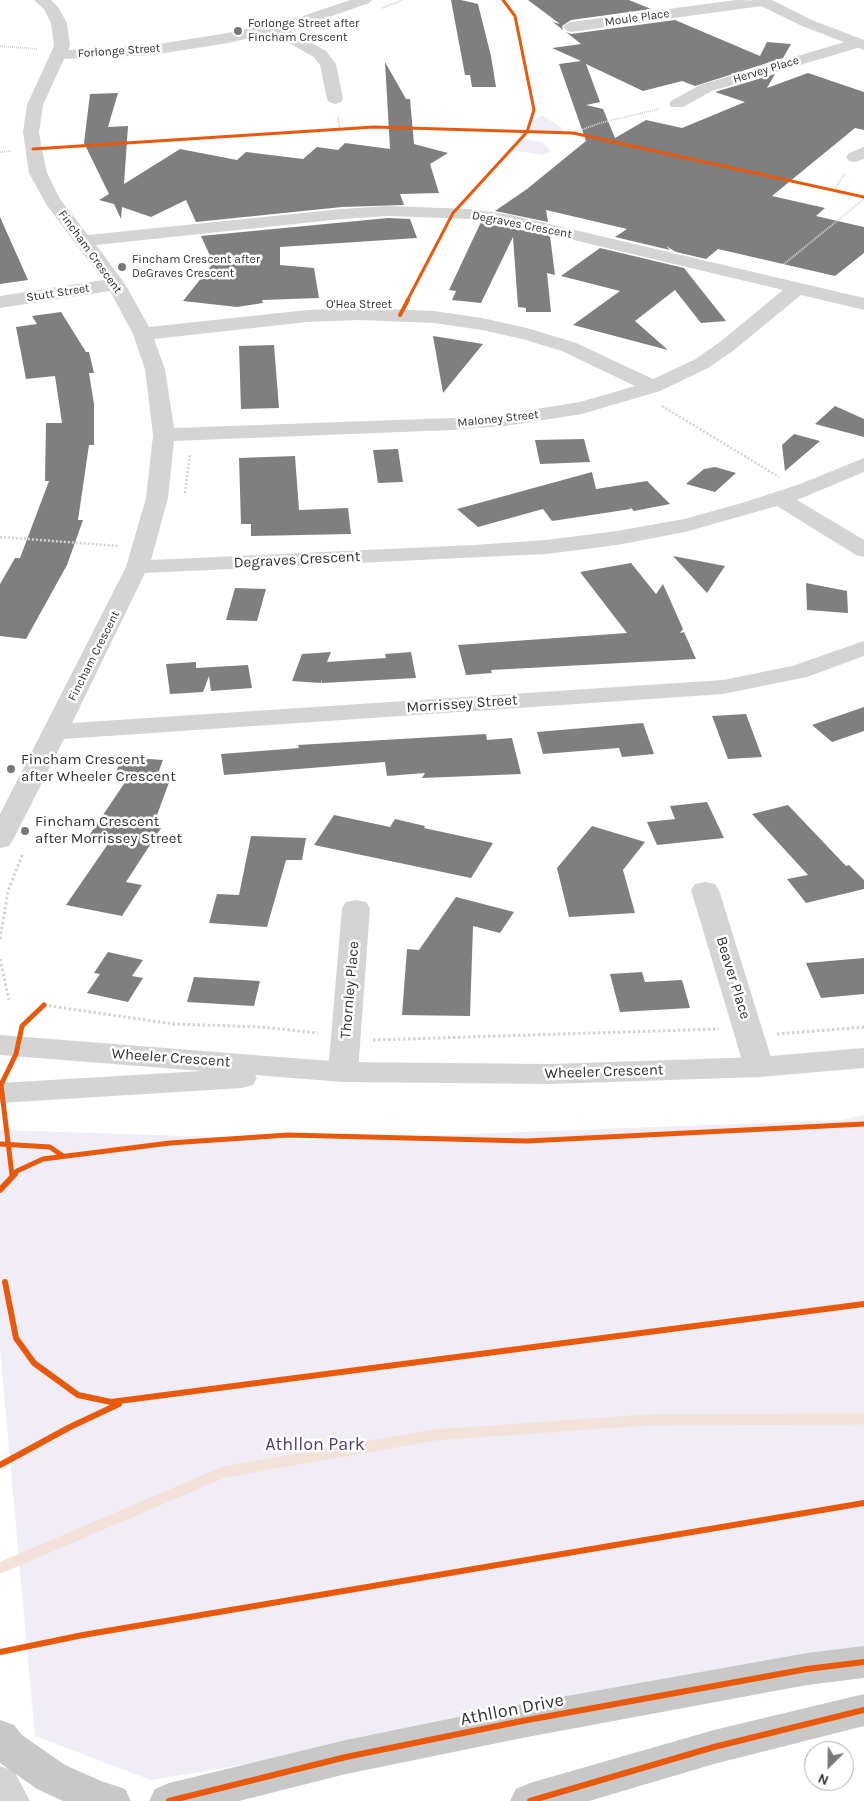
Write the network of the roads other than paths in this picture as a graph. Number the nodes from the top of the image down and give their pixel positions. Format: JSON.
{"nodes":[{"id":1,"x":42,"y":0,"type":"edge"},
{"id":2,"x":364,"y":0,"type":"edge"},
{"id":3,"x":761,"y":1,"type":"edge"},
{"id":4,"x":571,"y":27,"type":"dead end"},
{"id":5,"x":275,"y":28,"type":"junction"},
{"id":6,"x":861,"y":44,"type":"edge"},
{"id":7,"x":54,"y":50,"type":"junction"},
{"id":8,"x":335,"y":99,"type":"dead end"},
{"id":9,"x":677,"y":104,"type":"road end"},
{"id":10,"x":83,"y":241,"type":"junction"},
{"id":11,"x":116,"y":284,"type":"junction"},
{"id":12,"x":797,"y":288,"type":"junction"},
{"id":13,"x":0,"y":302,"type":"edge"},
{"id":14,"x":864,"y":304,"type":"edge"},
{"id":15,"x":143,"y":334,"type":"junction"},
{"id":16,"x":646,"y":389,"type":"junction"},
{"id":17,"x":164,"y":435,"type":"junction"},
{"id":18,"x":864,"y":464,"type":"edge"},
{"id":19,"x":781,"y":499,"type":"junction"},
{"id":20,"x":864,"y":550,"type":"edge"},
{"id":21,"x":137,"y":567,"type":"junction"},
{"id":22,"x":864,"y":648,"type":"edge"},
{"id":23,"x":55,"y":732,"type":"junction"},
{"id":24,"x":0,"y":840,"type":"edge"},
{"id":25,"x":705,"y":890,"type":"dead end"},
{"id":26,"x":356,"y":908,"type":"dead end"},
{"id":27,"x":9,"y":1046,"type":"edge"},
{"id":28,"x":864,"y":1058,"type":"edge"},
{"id":29,"x":759,"y":1067,"type":"junction"},
{"id":30,"x":343,"y":1072,"type":"junction"},
{"id":31,"x":0,"y":1093,"type":"edge"},
{"id":32,"x":864,"y":1662,"type":"edge"},
{"id":33,"x":864,"y":1710,"type":"edge"},
{"id":34,"x":0,"y":1737,"type":"edge"},
{"id":35,"x":0,"y":1784,"type":"edge"},
{"id":36,"x":10,"y":1801,"type":"edge"},
{"id":37,"x":111,"y":1801,"type":"edge"},
{"id":38,"x":169,"y":1801,"type":"edge"},
{"id":39,"x":530,"y":1801,"type":"edge"}],
"edges":[{"from":1,"to":7,"type":"street"},
{"from":2,"to":5,"type":"street","name":"Forlonge Street"},
{"from":3,"to":4,"type":"street","name":"Moule Place"},
{"from":3,"to":6,"type":"street"},
{"from":5,"to":7,"type":"street","name":"Forlonge Street"},
{"from":5,"to":8,"type":"street"},
{"from":6,"to":9,"type":"street","name":"Hervey Place"},
{"from":7,"to":10,"type":"street","name":"Fincham Crescent"},
{"from":10,"to":11,"type":"street","name":"Fincham Crescent"},
{"from":10,"to":12,"type":"street","name":"Degraves Crescent"},
{"from":11,"to":13,"type":"street","name":"Stutt Street"},
{"from":11,"to":15,"type":"street","name":"Fincham Crescent"},
{"from":12,"to":14,"type":"street","name":"Degraves Crescent"},
{"from":12,"to":16,"type":"street","name":"Maloney Street"},
{"from":15,"to":16,"type":"street","name":"O'Hea Street"},
{"from":15,"to":17,"type":"street","name":"Fincham Crescent"},
{"from":16,"to":17,"type":"street","name":"Maloney Street"},
{"from":17,"to":21,"type":"street","name":"Fincham Crescent"},
{"from":18,"to":19,"type":"street","name":"Degraves Crescent"},
{"from":19,"to":20,"type":"street"},
{"from":19,"to":21,"type":"street","name":"Degraves Crescent"},
{"from":21,"to":23,"type":"street","name":"Fincham Crescent"},
{"from":22,"to":23,"type":"street","name":"Morrissey Street"},
{"from":23,"to":24,"type":"street","name":"Fincham Crescent"},
{"from":25,"to":29,"type":"street","name":"Beaver Place"},
{"from":26,"to":30,"type":"street","name":"Thornley Place"},
{"from":27,"to":30,"type":"street","name":"Wheeler Crescent"},
{"from":28,"to":29,"type":"street","name":"Wheeler Crescent"},
{"from":29,"to":30,"type":"street","name":"Wheeler Crescent"},
{"from":30,"to":31,"type":"street","name":"Wheeler Crescent"},
{"from":32,"to":38,"type":"main road","name":"Athllon Drive"},
{"from":33,"to":39,"type":"main road"},
{"from":34,"to":37,"type":"main road"},
{"from":35,"to":36,"type":"street"}]}
